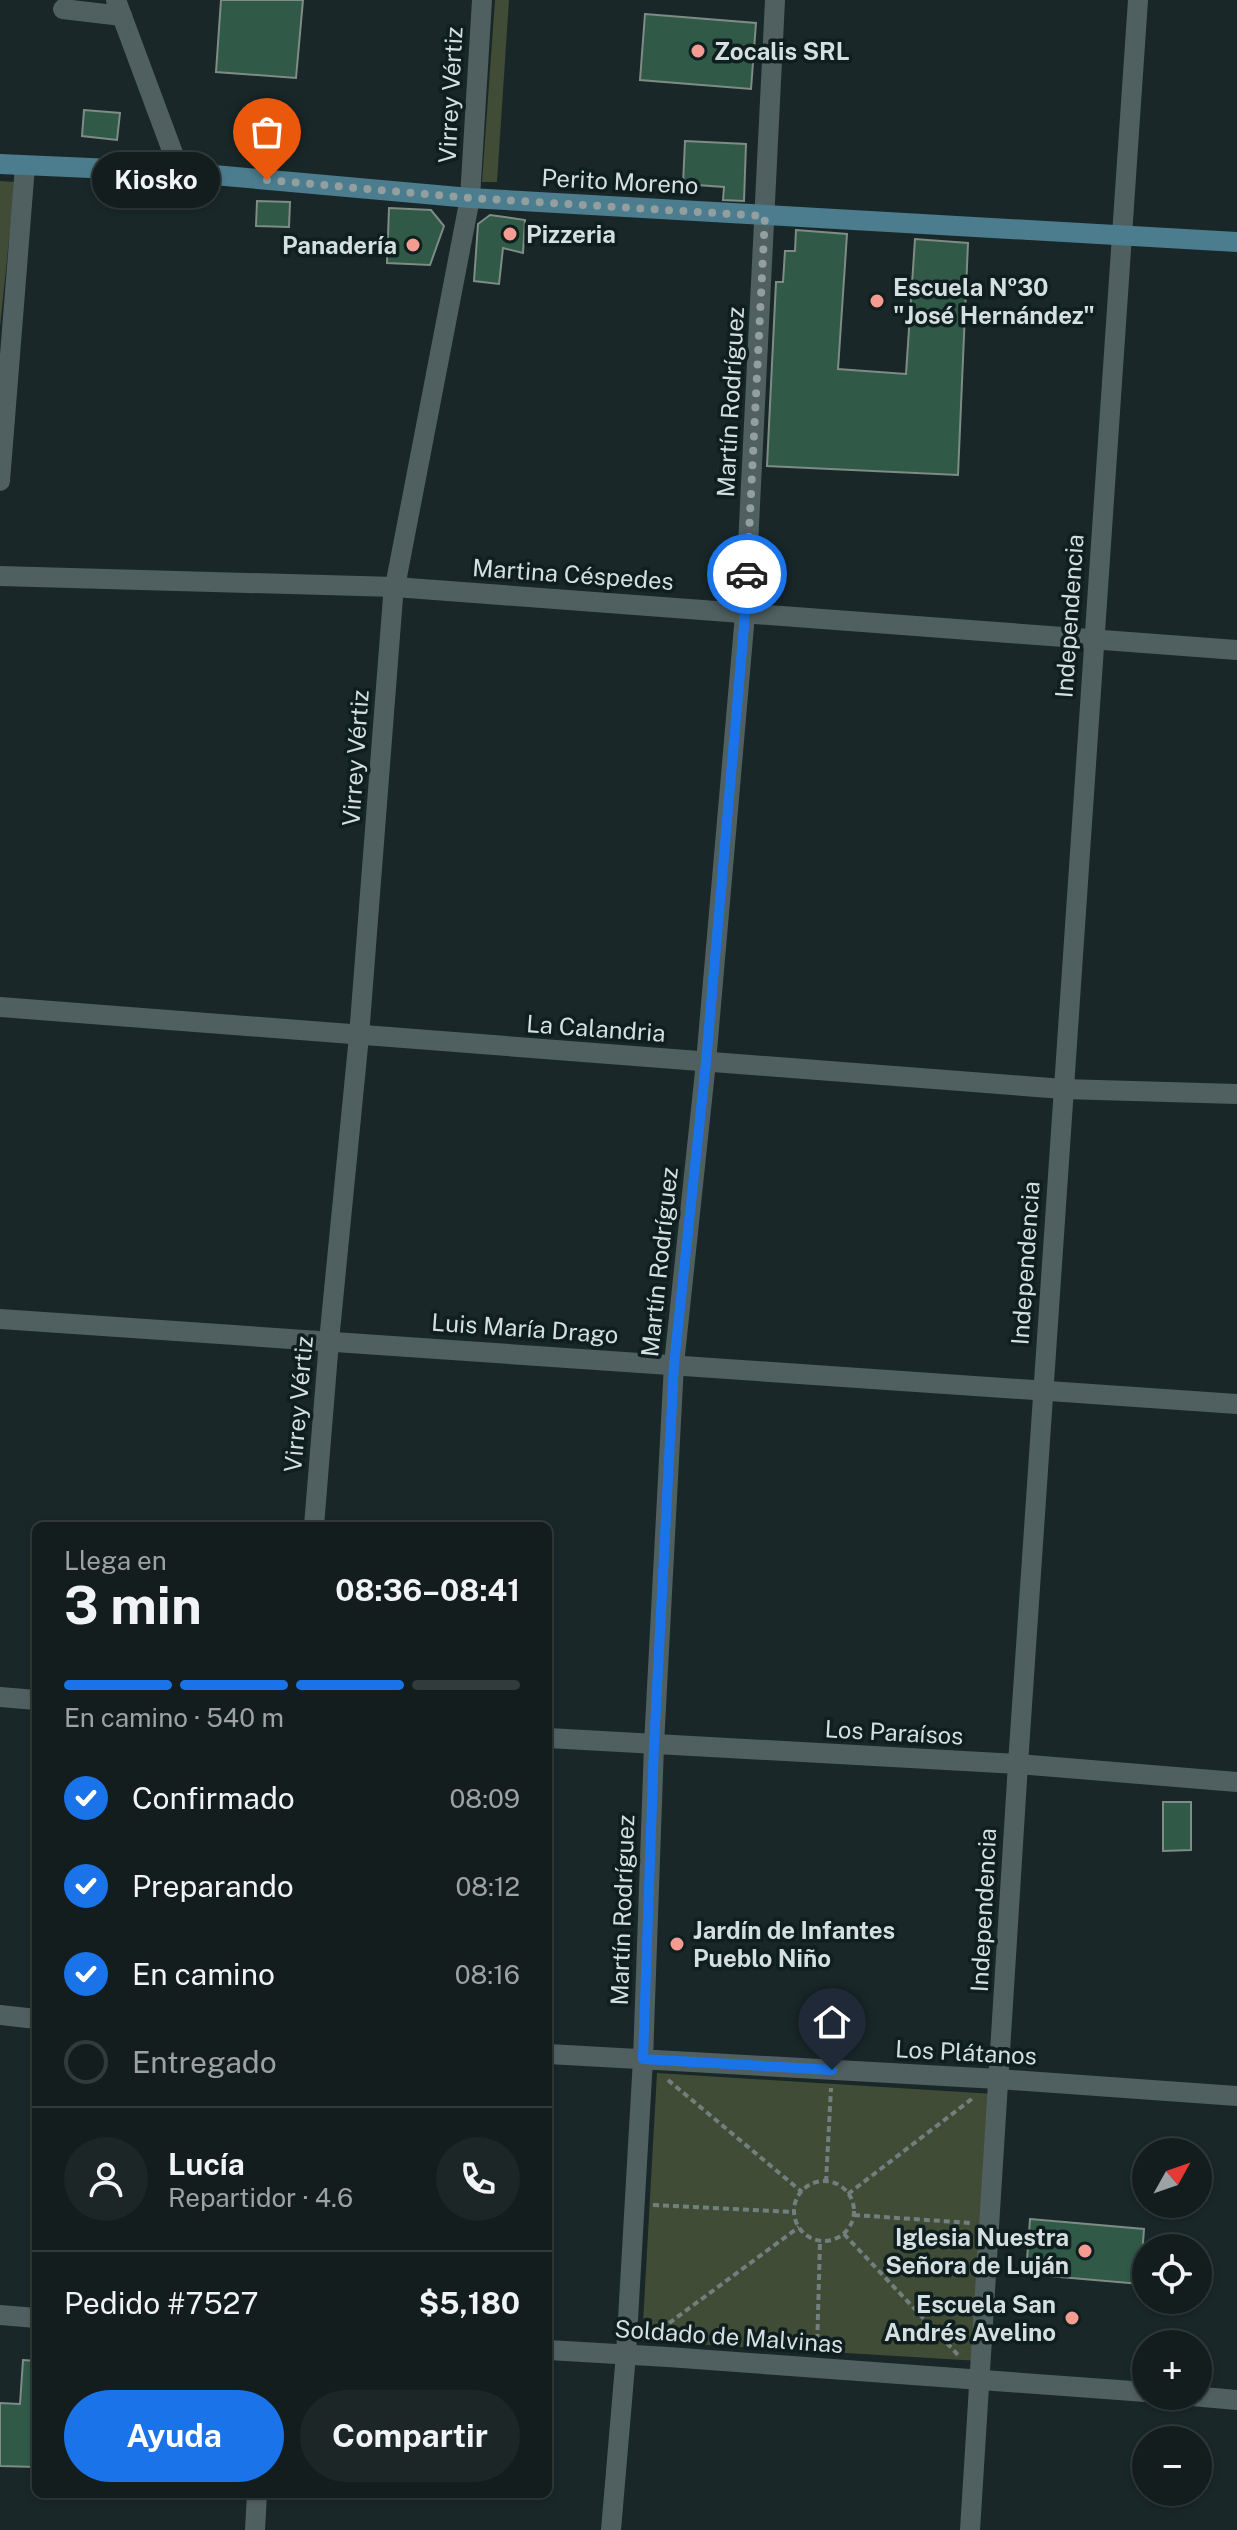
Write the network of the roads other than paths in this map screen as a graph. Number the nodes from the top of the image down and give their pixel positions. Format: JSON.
{"nodes":[{"id":1,"x":482,"y":0,"type":"edge"},
{"id":2,"x":775,"y":0,"type":"edge"},
{"id":3,"x":1138,"y":0,"type":"edge"},
{"id":4,"x":119,"y":8,"type":"edge"},
{"id":5,"x":63,"y":9,"type":"dead end"},
{"id":6,"x":0,"y":164,"type":"edge"},
{"id":7,"x":25,"y":166,"type":"junction"},
{"id":8,"x":180,"y":172,"type":"junction"},
{"id":9,"x":470,"y":198,"type":"junction"},
{"id":10,"x":765,"y":216,"type":"junction"},
{"id":11,"x":1120,"y":235,"type":"junction"},
{"id":12,"x":1237,"y":242,"type":"edge"},
{"id":13,"x":0,"y":481,"type":"edge"},
{"id":14,"x":0,"y":576,"type":"edge"},
{"id":15,"x":395,"y":587,"type":"junction"},
{"id":16,"x":745,"y":613,"type":"junction"},
{"id":17,"x":1093,"y":641,"type":"junction"},
{"id":18,"x":1237,"y":650,"type":"edge"},
{"id":19,"x":0,"y":1007,"type":"edge"},
{"id":20,"x":359,"y":1036,"type":"junction"},
{"id":21,"x":706,"y":1062,"type":"junction"},
{"id":22,"x":1063,"y":1089,"type":"junction"},
{"id":23,"x":1237,"y":1094,"type":"edge"},
{"id":24,"x":0,"y":1319,"type":"edge"},
{"id":25,"x":329,"y":1341,"type":"junction"},
{"id":26,"x":674,"y":1364,"type":"junction"},
{"id":27,"x":1042,"y":1391,"type":"junction"},
{"id":28,"x":1237,"y":1404,"type":"edge"},
{"id":29,"x":314,"y":1522,"type":"edge"},
{"id":30,"x":0,"y":1697,"type":"edge"},
{"id":31,"x":32,"y":1700,"type":"edge"},
{"id":32,"x":552,"y":1738,"type":"edge"},
{"id":33,"x":654,"y":1745,"type":"junction"},
{"id":34,"x":1018,"y":1764,"type":"junction"},
{"id":35,"x":1237,"y":1782,"type":"edge"},
{"id":36,"x":0,"y":2015,"type":"edge"},
{"id":37,"x":32,"y":2019,"type":"edge"},
{"id":38,"x":552,"y":2054,"type":"edge"},
{"id":39,"x":643,"y":2059,"type":"junction"},
{"id":40,"x":998,"y":2079,"type":"junction"},
{"id":41,"x":1237,"y":2096,"type":"edge"},
{"id":42,"x":0,"y":2315,"type":"edge"},
{"id":43,"x":32,"y":2318,"type":"edge"},
{"id":44,"x":552,"y":2350,"type":"edge"},
{"id":45,"x":626,"y":2354,"type":"junction"},
{"id":46,"x":980,"y":2379,"type":"junction"},
{"id":47,"x":1132,"y":2391,"type":"edge"},
{"id":48,"x":1212,"y":2398,"type":"edge"},
{"id":49,"x":1237,"y":2400,"type":"edge"},
{"id":50,"x":257,"y":2498,"type":"edge"},
{"id":51,"x":255,"y":2530,"type":"edge"},
{"id":52,"x":611,"y":2530,"type":"edge"},
{"id":53,"x":970,"y":2530,"type":"edge"}],
"edges":[{"from":1,"to":9,"type":"street","name":"Virrey Vértiz"},
{"from":2,"to":10,"type":"street","name":"Martín Rodríguez"},
{"from":3,"to":11,"type":"street","name":"Independencia"},
{"from":4,"to":5,"type":"street"},
{"from":4,"to":8,"type":"street"},
{"from":6,"to":7,"type":"street","name":"Perito Moreno"},
{"from":7,"to":8,"type":"street","name":"Perito Moreno"},
{"from":7,"to":13,"type":"street"},
{"from":8,"to":9,"type":"street","name":"Perito Moreno"},
{"from":9,"to":10,"type":"street","name":"Perito Moreno"},
{"from":9,"to":15,"type":"street","name":"Virrey Vértiz"},
{"from":10,"to":11,"type":"street","name":"Perito Moreno"},
{"from":10,"to":16,"type":"street","name":"Martín Rodríguez"},
{"from":11,"to":12,"type":"street","name":"Perito Moreno"},
{"from":11,"to":17,"type":"street","name":"Independencia"},
{"from":14,"to":15,"type":"street","name":"Martina Céspedes"},
{"from":15,"to":16,"type":"street","name":"Martina Céspedes"},
{"from":15,"to":20,"type":"street","name":"Virrey Vértiz"},
{"from":16,"to":17,"type":"street","name":"Martina Céspedes"},
{"from":16,"to":21,"type":"street","name":"Martín Rodríguez"},
{"from":17,"to":18,"type":"street","name":"Martina Céspedes"},
{"from":17,"to":22,"type":"street","name":"Independencia"},
{"from":19,"to":20,"type":"street","name":"La Calandria"},
{"from":20,"to":21,"type":"street","name":"La Calandria"},
{"from":20,"to":25,"type":"street","name":"Virrey Vértiz"},
{"from":21,"to":22,"type":"street","name":"La Calandria"},
{"from":21,"to":26,"type":"street","name":"Martín Rodríguez"},
{"from":22,"to":23,"type":"street","name":"La Calandria"},
{"from":22,"to":27,"type":"street","name":"Independencia"},
{"from":24,"to":25,"type":"street","name":"Luis María Drago"},
{"from":25,"to":26,"type":"street","name":"Luis María Drago"},
{"from":25,"to":29,"type":"street","name":"Virrey Vértiz"},
{"from":26,"to":27,"type":"street","name":"Luis María Drago"},
{"from":26,"to":33,"type":"street","name":"Martín Rodríguez"},
{"from":27,"to":28,"type":"street","name":"Luis María Drago"},
{"from":27,"to":34,"type":"street","name":"Independencia"},
{"from":30,"to":31,"type":"street"},
{"from":32,"to":33,"type":"street","name":"Los Paraísos"},
{"from":33,"to":34,"type":"street","name":"Los Paraísos"},
{"from":33,"to":39,"type":"street","name":"Martín Rodríguez"},
{"from":34,"to":35,"type":"street","name":"Los Paraísos"},
{"from":34,"to":40,"type":"street","name":"Independencia"},
{"from":36,"to":37,"type":"street"},
{"from":38,"to":39,"type":"street","name":"Los Plátanos"},
{"from":39,"to":40,"type":"street","name":"Los Plátanos"},
{"from":39,"to":45,"type":"street","name":"Martín Rodríguez"},
{"from":40,"to":41,"type":"street","name":"Los Plátanos"},
{"from":40,"to":46,"type":"street","name":"Independencia"},
{"from":42,"to":43,"type":"street"},
{"from":44,"to":45,"type":"street","name":"Soldado de Malvinas"},
{"from":45,"to":46,"type":"street","name":"Soldado de Malvinas"},
{"from":45,"to":52,"type":"street","name":"Martín Rodríguez"},
{"from":46,"to":47,"type":"street","name":"Soldado de Malvinas"},
{"from":46,"to":53,"type":"street","name":"Independencia"},
{"from":48,"to":49,"type":"street"},
{"from":50,"to":51,"type":"street"}]}
